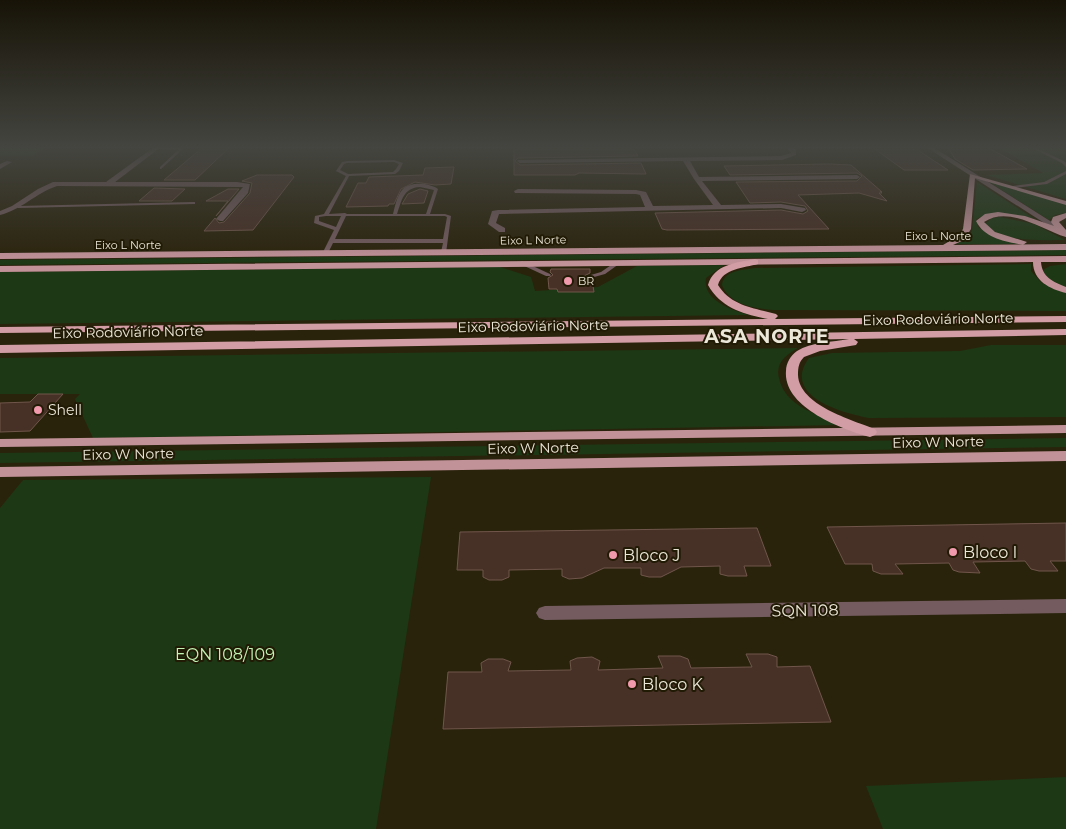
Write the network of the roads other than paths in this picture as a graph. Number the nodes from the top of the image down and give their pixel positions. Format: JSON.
{"nodes":[{"id":1,"x":52,"y":186,"type":"edge"},
{"id":2,"x":245,"y":186,"type":"edge"},
{"id":3,"x":342,"y":186,"type":"edge"},
{"id":4,"x":701,"y":186,"type":"edge"},
{"id":5,"x":971,"y":186,"type":"edge"},
{"id":6,"x":990,"y":186,"type":"edge"},
{"id":7,"x":1009,"y":186,"type":"edge"},
{"id":8,"x":1024,"y":186,"type":"edge"},
{"id":9,"x":1013,"y":187,"type":"junction"},
{"id":10,"x":518,"y":192,"type":"dead end"},
{"id":11,"x":1066,"y":203,"type":"edge"},
{"id":12,"x":194,"y":204,"type":"dead end"},
{"id":13,"x":18,"y":207,"type":"junction"},
{"id":14,"x":718,"y":208,"type":"junction"},
{"id":15,"x":650,"y":209,"type":"junction"},
{"id":16,"x":802,"y":210,"type":"dead end"},
{"id":17,"x":0,"y":213,"type":"edge"},
{"id":18,"x":326,"y":214,"type":"junction"},
{"id":19,"x":344,"y":214,"type":"junction"},
{"id":20,"x":394,"y":214,"type":"junction"},
{"id":21,"x":428,"y":214,"type":"junction"},
{"id":22,"x":1066,"y":215,"type":"edge"},
{"id":23,"x":220,"y":219,"type":"dead end"},
{"id":24,"x":336,"y":229,"type":"junction"},
{"id":25,"x":502,"y":230,"type":"dead end"},
{"id":26,"x":1066,"y":235,"type":"edge"},
{"id":27,"x":332,"y":241,"type":"junction"},
{"id":28,"x":446,"y":241,"type":"junction"},
{"id":29,"x":1066,"y":246,"type":"edge"},
{"id":30,"x":943,"y":247,"type":"junction"},
{"id":31,"x":1047,"y":247,"type":"junction"},
{"id":32,"x":444,"y":252,"type":"junction"},
{"id":33,"x":325,"y":254,"type":"junction"},
{"id":34,"x":0,"y":256,"type":"edge"},
{"id":35,"x":1037,"y":259,"type":"junction"},
{"id":36,"x":1066,"y":259,"type":"edge"},
{"id":37,"x":617,"y":262,"type":"junction"},
{"id":38,"x":755,"y":262,"type":"junction"},
{"id":39,"x":522,"y":263,"type":"junction"},
{"id":40,"x":0,"y":269,"type":"edge"},
{"id":41,"x":548,"y":276,"type":"dead end"},
{"id":42,"x":586,"y":276,"type":"dead end"},
{"id":43,"x":1066,"y":290,"type":"edge"},
{"id":44,"x":1066,"y":319,"type":"edge"},
{"id":45,"x":800,"y":321,"type":"junction"},
{"id":46,"x":0,"y":330,"type":"edge"},
{"id":47,"x":1066,"y":332,"type":"edge"},
{"id":48,"x":889,"y":335,"type":"junction"},
{"id":49,"x":0,"y":349,"type":"edge"},
{"id":50,"x":1066,"y":429,"type":"edge"},
{"id":51,"x":870,"y":432,"type":"junction"},
{"id":52,"x":0,"y":443,"type":"edge"},
{"id":53,"x":1066,"y":456,"type":"edge"},
{"id":54,"x":0,"y":472,"type":"edge"},
{"id":55,"x":1066,"y":606,"type":"edge"},
{"id":56,"x":545,"y":613,"type":"dead end"}],
"edges":[{"from":1,"to":13,"type":"street"},
{"from":2,"to":23,"type":"street"},
{"from":3,"to":18,"type":"lane"},
{"from":4,"to":14,"type":"street"},
{"from":5,"to":30,"type":"main road"},
{"from":6,"to":26,"type":"street"},
{"from":7,"to":9,"type":"main road"},
{"from":8,"to":9,"type":"lane"},
{"from":9,"to":11,"type":"main road"},
{"from":10,"to":15,"type":"street"},
{"from":12,"to":13,"type":"lane"},
{"from":13,"to":17,"type":"street"},
{"from":14,"to":15,"type":"street"},
{"from":14,"to":16,"type":"street"},
{"from":15,"to":25,"type":"street"},
{"from":18,"to":19,"type":"lane"},
{"from":18,"to":24,"type":"lane"},
{"from":19,"to":20,"type":"lane"},
{"from":19,"to":24,"type":"lane"},
{"from":20,"to":21,"type":"lane"},
{"from":20,"to":21,"type":"lane"},
{"from":21,"to":28,"type":"lane"},
{"from":22,"to":26,"type":"main road"},
{"from":24,"to":27,"type":"lane"},
{"from":26,"to":31,"type":"main road"},
{"from":27,"to":28,"type":"lane"},
{"from":27,"to":33,"type":"lane"},
{"from":28,"to":32,"type":"lane"},
{"from":29,"to":31,"type":"main road","name":"Eixo L Norte"},
{"from":30,"to":31,"type":"main road","name":"Eixo L Norte"},
{"from":30,"to":32,"type":"main road","name":"Eixo L Norte"},
{"from":32,"to":33,"type":"main road","name":"Eixo L Norte"},
{"from":33,"to":34,"type":"main road","name":"Eixo L Norte"},
{"from":35,"to":36,"type":"main road","name":"Eixo L Norte"},
{"from":35,"to":38,"type":"main road","name":"Eixo L Norte"},
{"from":35,"to":43,"type":"main road"},
{"from":37,"to":38,"type":"main road","name":"Eixo L Norte"},
{"from":37,"to":39,"type":"main road","name":"Eixo L Norte"},
{"from":37,"to":42,"type":"lane"},
{"from":38,"to":45,"type":"highway"},
{"from":39,"to":40,"type":"main road","name":"Eixo L Norte"},
{"from":39,"to":41,"type":"lane"},
{"from":44,"to":45,"type":"highway","name":"Eixo Rodoviário Norte"},
{"from":45,"to":46,"type":"highway","name":"Eixo Rodoviário Norte"},
{"from":47,"to":48,"type":"highway","name":"Eixo Rodoviário Norte"},
{"from":48,"to":49,"type":"highway","name":"Eixo Rodoviário Norte"},
{"from":48,"to":51,"type":"highway"},
{"from":50,"to":51,"type":"main road","name":"Eixo W Norte"},
{"from":51,"to":52,"type":"main road","name":"Eixo W Norte"},
{"from":53,"to":54,"type":"main road","name":"Eixo W Norte"},
{"from":55,"to":56,"type":"street","name":"SQN 108"}]}
